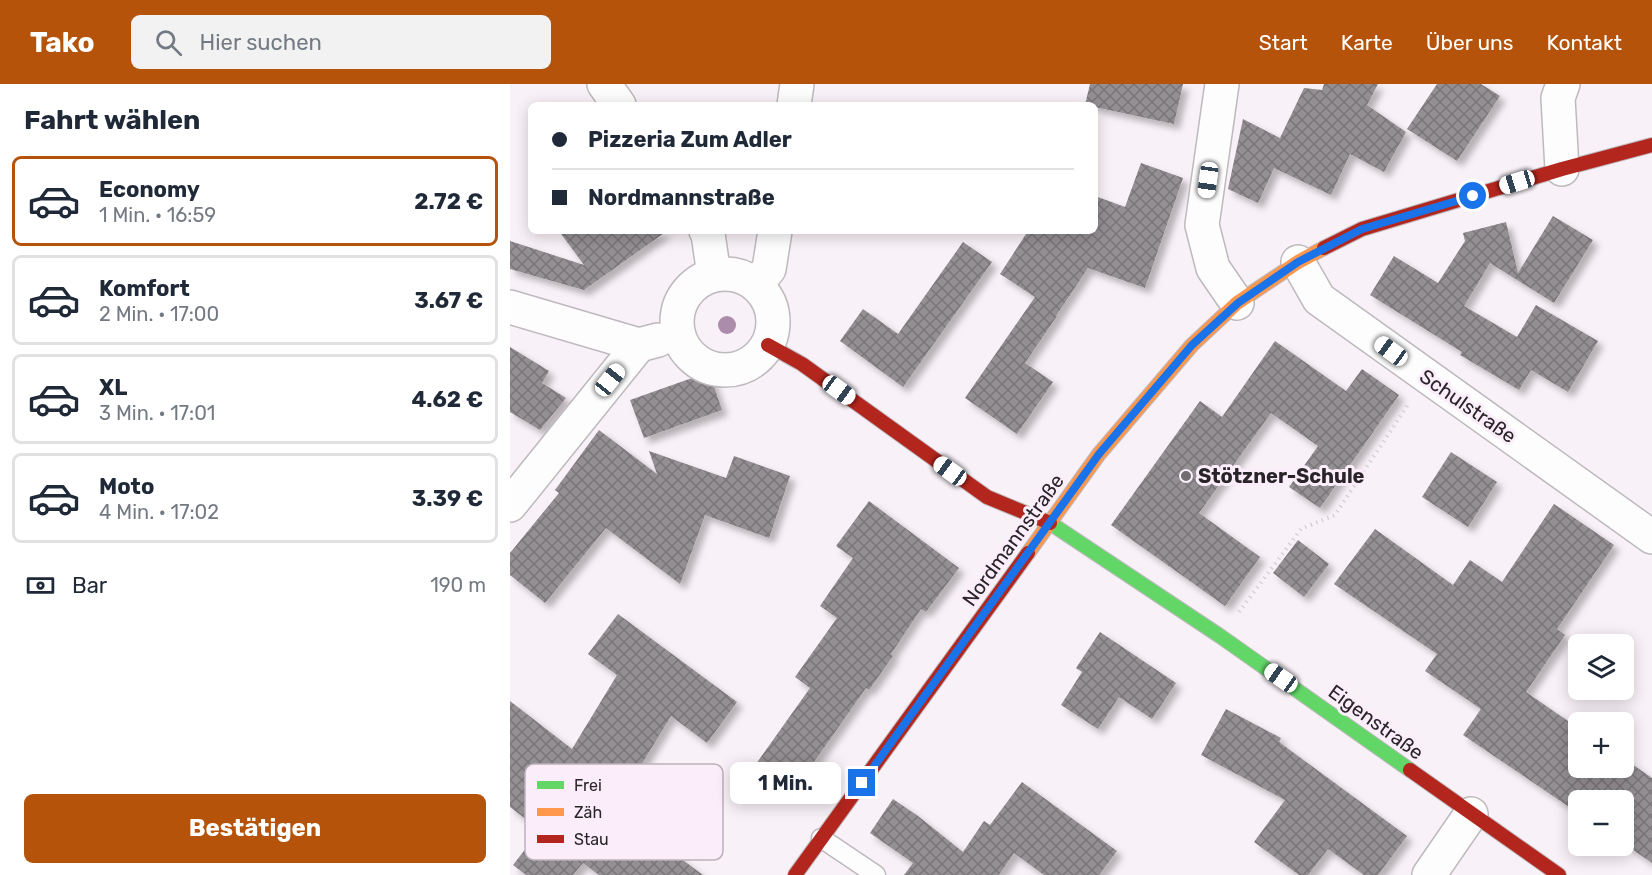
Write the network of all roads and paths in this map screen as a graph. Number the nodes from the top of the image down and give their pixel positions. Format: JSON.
{"nodes":[{"id":1,"x":604,"y":84,"type":"edge"},
{"id":2,"x":797,"y":84,"type":"edge"},
{"id":3,"x":1222,"y":84,"type":"edge"},
{"id":4,"x":1563,"y":84,"type":"edge"},
{"id":5,"x":617,"y":102,"type":"edge"},
{"id":6,"x":794,"y":102,"type":"edge"},
{"id":7,"x":1652,"y":145,"type":"edge"},
{"id":8,"x":1562,"y":169,"type":"junction"},
{"id":9,"x":708,"y":234,"type":"edge"},
{"id":10,"x":775,"y":234,"type":"edge"},
{"id":11,"x":1298,"y":262,"type":"junction"},
{"id":12,"x":714,"y":275,"type":"junction"},
{"id":13,"x":756,"y":285,"type":"junction"},
{"id":14,"x":1238,"y":303,"type":"junction"},
{"id":15,"x":510,"y":307,"type":"edge"},
{"id":16,"x":678,"y":335,"type":"junction"},
{"id":17,"x":639,"y":345,"type":"junction"},
{"id":18,"x":768,"y":345,"type":"junction"},
{"id":19,"x":1427,"y":377,"type":"junction"},
{"id":20,"x":510,"y":505,"type":"edge"},
{"id":21,"x":1050,"y":523,"type":"junction"},
{"id":22,"x":1652,"y":537,"type":"edge"},
{"id":23,"x":1220,"y":636,"type":"junction"},
{"id":24,"x":1471,"y":814,"type":"junction"},
{"id":25,"x":821,"y":838,"type":"junction"},
{"id":26,"x":795,"y":875,"type":"edge"},
{"id":27,"x":876,"y":875,"type":"edge"},
{"id":28,"x":1429,"y":875,"type":"edge"},
{"id":29,"x":1559,"y":875,"type":"edge"}],
"edges":[{"from":1,"to":5,"type":"street"},
{"from":2,"to":6,"type":"street"},
{"from":3,"to":14,"type":"street"},
{"from":4,"to":8,"type":"street"},
{"from":7,"to":8,"type":"street","name":"Nordmannstraße"},
{"from":8,"to":11,"type":"street","name":"Nordmannstraße"},
{"from":9,"to":12,"type":"street"},
{"from":10,"to":13,"type":"street"},
{"from":11,"to":14,"type":"street","name":"Nordmannstraße"},
{"from":11,"to":19,"type":"street","name":"Schulstraße"},
{"from":12,"to":13,"type":"street"},
{"from":12,"to":16,"type":"street"},
{"from":13,"to":18,"type":"street"},
{"from":14,"to":21,"type":"street","name":"Nordmannstraße"},
{"from":15,"to":17,"type":"street"},
{"from":16,"to":17,"type":"street"},
{"from":16,"to":18,"type":"street"},
{"from":17,"to":20,"type":"street"},
{"from":18,"to":21,"type":"street","name":"Eigenstraße"},
{"from":19,"to":22,"type":"street","name":"Schulstraße"},
{"from":19,"to":23,"type":"path"},
{"from":21,"to":23,"type":"street","name":"Eigenstraße"},
{"from":21,"to":25,"type":"street","name":"Nordmannstraße"},
{"from":23,"to":24,"type":"street","name":"Eigenstraße"},
{"from":24,"to":28,"type":"street"},
{"from":24,"to":29,"type":"street","name":"Eigenstraße"},
{"from":25,"to":26,"type":"street","name":"Nordmannstraße"},
{"from":25,"to":27,"type":"lane"}]}
